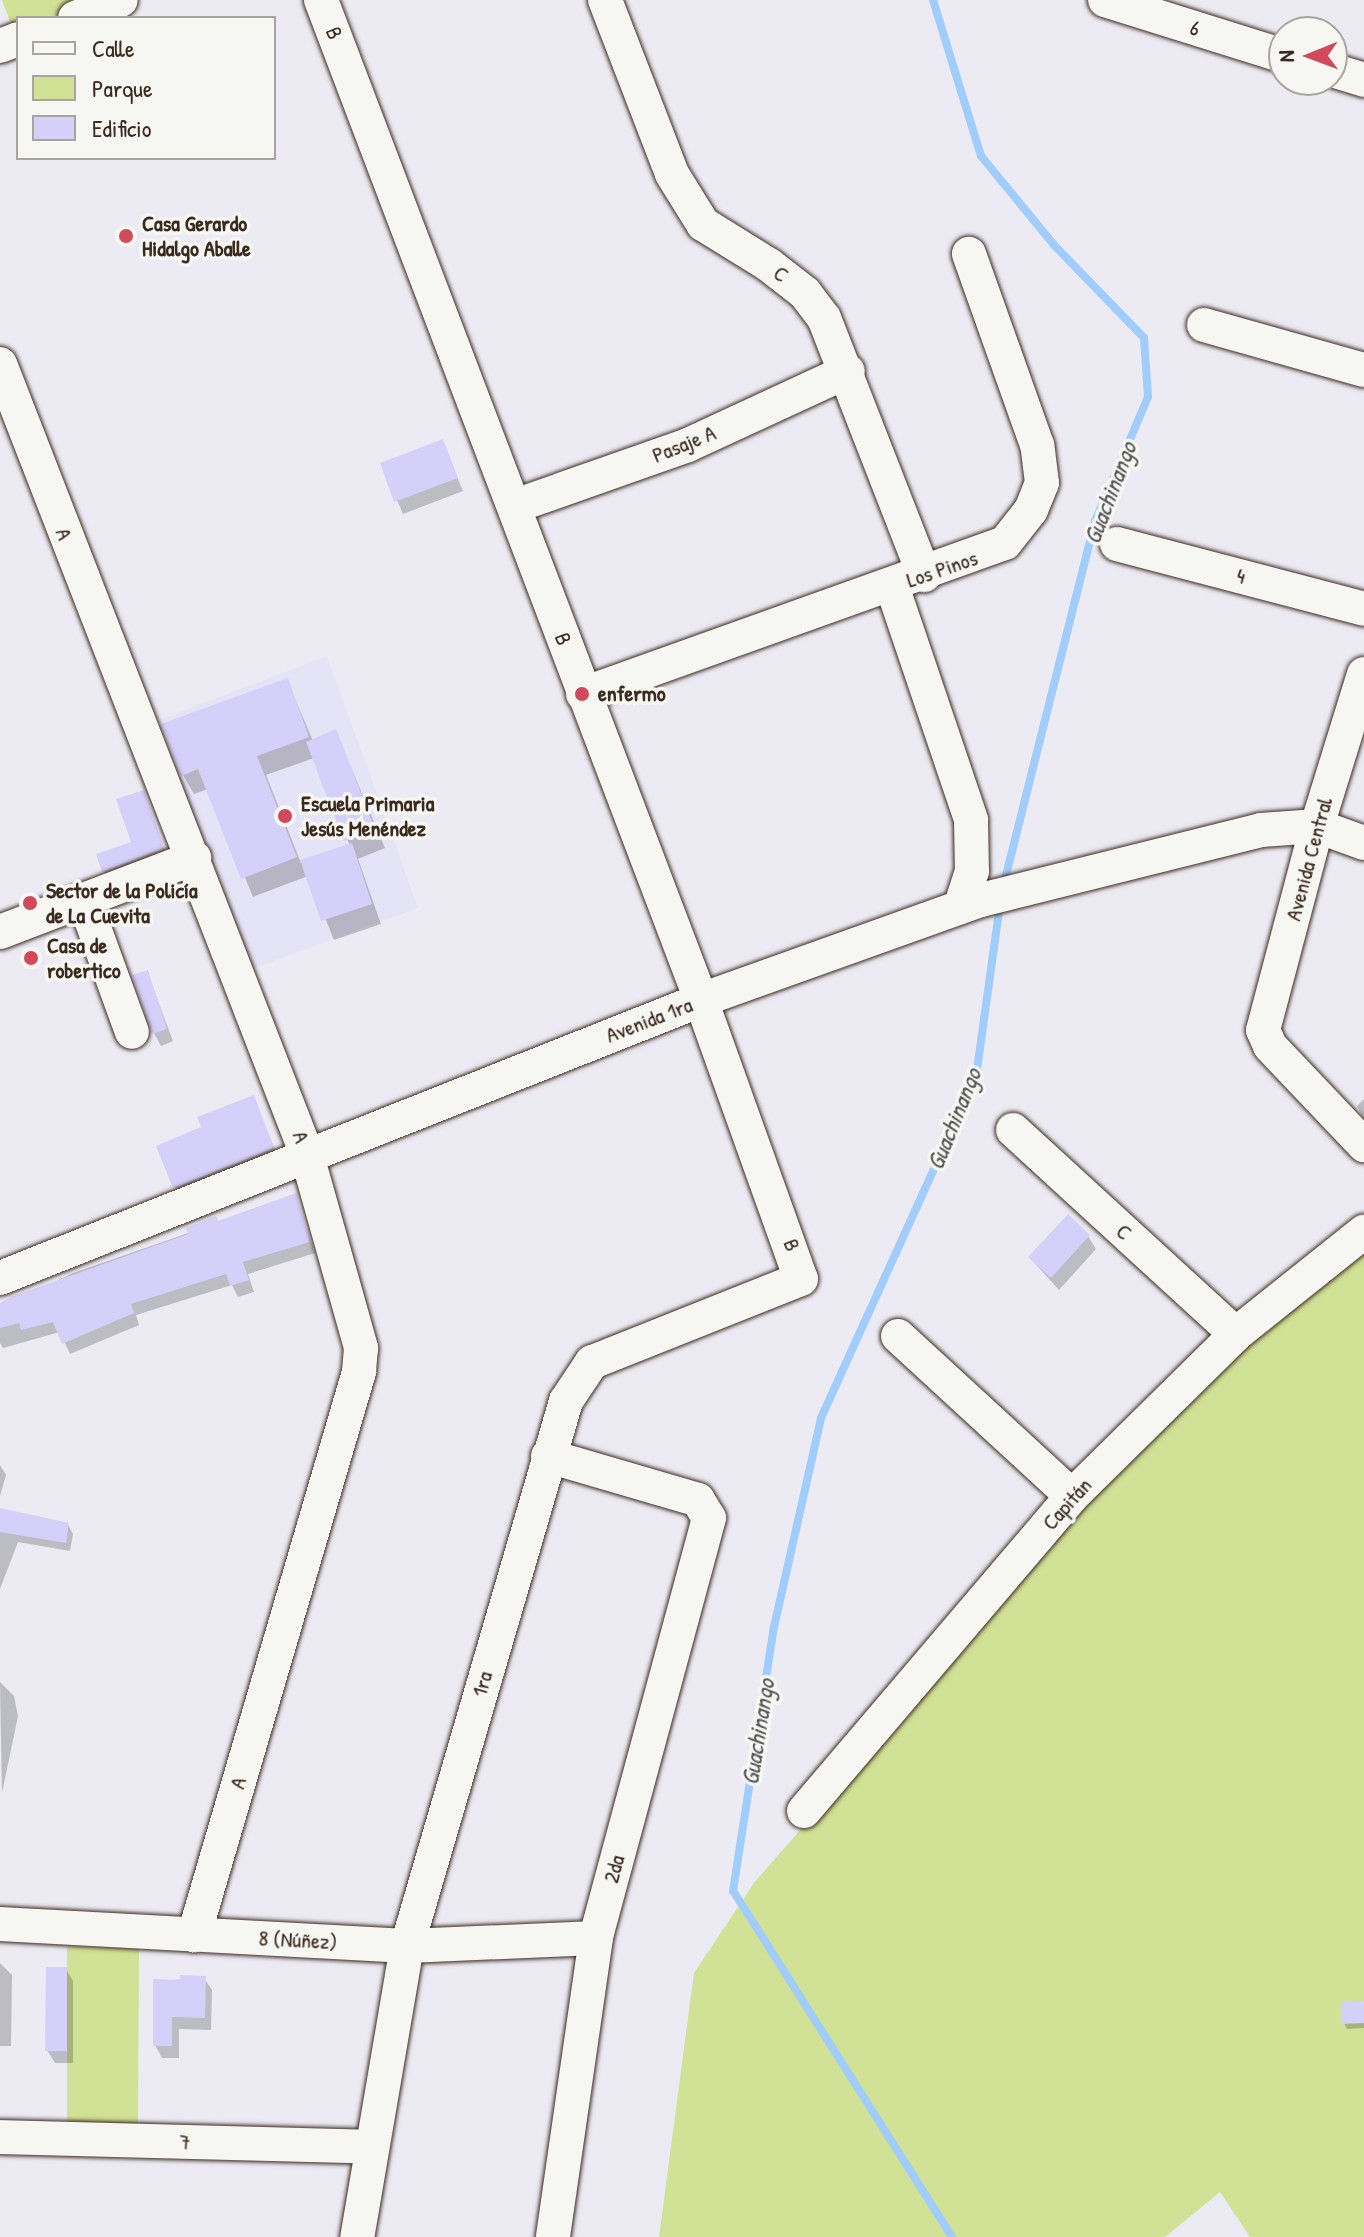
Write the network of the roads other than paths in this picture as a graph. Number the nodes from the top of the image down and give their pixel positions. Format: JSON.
{"nodes":[{"id":1,"x":321,"y":0,"type":"edge"},
{"id":2,"x":605,"y":0,"type":"edge"},
{"id":3,"x":1105,"y":0,"type":"edge"},
{"id":4,"x":1268,"y":51,"type":"edge"},
{"id":5,"x":969,"y":254,"type":"dead end"},
{"id":6,"x":1204,"y":325,"type":"dead end"},
{"id":7,"x":0,"y":364,"type":"edge"},
{"id":8,"x":1364,"y":370,"type":"edge"},
{"id":9,"x":848,"y":371,"type":"junction"},
{"id":10,"x":515,"y":506,"type":"junction"},
{"id":11,"x":1117,"y":544,"type":"dead end"},
{"id":12,"x":908,"y":580,"type":"junction"},
{"id":13,"x":1364,"y":609,"type":"edge"},
{"id":14,"x":1364,"y":674,"type":"edge"},
{"id":15,"x":583,"y":694,"type":"junction"},
{"id":16,"x":1317,"y":826,"type":"junction"},
{"id":17,"x":1364,"y":843,"type":"edge"},
{"id":18,"x":194,"y":858,"type":"junction"},
{"id":19,"x":85,"y":903,"type":"junction"},
{"id":20,"x":970,"y":904,"type":"junction"},
{"id":21,"x":0,"y":932,"type":"edge"},
{"id":22,"x":701,"y":1000,"type":"junction"},
{"id":23,"x":132,"y":1032,"type":"dead end"},
{"id":24,"x":1013,"y":1130,"type":"dead end"},
{"id":25,"x":1364,"y":1145,"type":"edge"},
{"id":26,"x":306,"y":1152,"type":"junction"},
{"id":27,"x":1364,"y":1232,"type":"edge"},
{"id":28,"x":0,"y":1278,"type":"edge"},
{"id":29,"x":801,"y":1279,"type":"joint"},
{"id":30,"x":1236,"y":1334,"type":"junction"},
{"id":31,"x":898,"y":1336,"type":"dead end"},
{"id":32,"x":548,"y":1456,"type":"junction"},
{"id":33,"x":1072,"y":1496,"type":"junction"},
{"id":34,"x":804,"y":1811,"type":"dead end"},
{"id":35,"x":0,"y":1924,"type":"edge"},
{"id":36,"x":194,"y":1935,"type":"junction"},
{"id":37,"x":596,"y":1938,"type":"junction"},
{"id":38,"x":407,"y":1946,"type":"junction"},
{"id":39,"x":0,"y":2137,"type":"edge"},
{"id":40,"x":370,"y":2147,"type":"junction"},
{"id":41,"x":357,"y":2237,"type":"edge"},
{"id":42,"x":553,"y":2237,"type":"edge"}],
"edges":[{"from":1,"to":10,"type":"street","name":"B"},
{"from":2,"to":9,"type":"street","name":"C"},
{"from":3,"to":4,"type":"street","name":"6"},
{"from":5,"to":12,"type":"street","name":"Los Pinos"},
{"from":6,"to":8,"type":"street"},
{"from":7,"to":18,"type":"street","name":"A"},
{"from":9,"to":10,"type":"street","name":"Pasaje A"},
{"from":9,"to":12,"type":"street","name":"C"},
{"from":10,"to":15,"type":"street","name":"B"},
{"from":11,"to":13,"type":"street","name":"4"},
{"from":12,"to":15,"type":"street","name":"Los Pinos"},
{"from":12,"to":20,"type":"street","name":"C"},
{"from":14,"to":16,"type":"street","name":"Avenida Central"},
{"from":15,"to":22,"type":"street","name":"B"},
{"from":16,"to":17,"type":"street"},
{"from":16,"to":20,"type":"street","name":"Avenida 1ra"},
{"from":16,"to":25,"type":"street","name":"Avenida Central"},
{"from":18,"to":19,"type":"street"},
{"from":18,"to":26,"type":"street","name":"A"},
{"from":19,"to":21,"type":"street"},
{"from":19,"to":23,"type":"street"},
{"from":20,"to":22,"type":"street","name":"Avenida 1ra"},
{"from":22,"to":26,"type":"street","name":"Avenida 1ra"},
{"from":22,"to":29,"type":"street","name":"B"},
{"from":24,"to":30,"type":"street","name":"C"},
{"from":26,"to":28,"type":"street","name":"Avenida 1ra"},
{"from":26,"to":36,"type":"street","name":"A"},
{"from":27,"to":30,"type":"street","name":"Capitán"},
{"from":29,"to":32,"type":"street","name":"1ra"},
{"from":30,"to":33,"type":"street","name":"Capitán"},
{"from":31,"to":33,"type":"street"},
{"from":32,"to":37,"type":"street","name":"2da"},
{"from":32,"to":38,"type":"street","name":"1ra"},
{"from":33,"to":34,"type":"street","name":"Capitán"},
{"from":35,"to":36,"type":"street","name":"8 (Núñez)"},
{"from":36,"to":38,"type":"street","name":"8 (Núñez)"},
{"from":37,"to":38,"type":"street","name":"8 (Núñez)"},
{"from":37,"to":42,"type":"street","name":"2da"},
{"from":38,"to":40,"type":"street","name":"1ra"},
{"from":39,"to":40,"type":"street","name":"7"},
{"from":40,"to":41,"type":"street","name":"1ra"}]}
